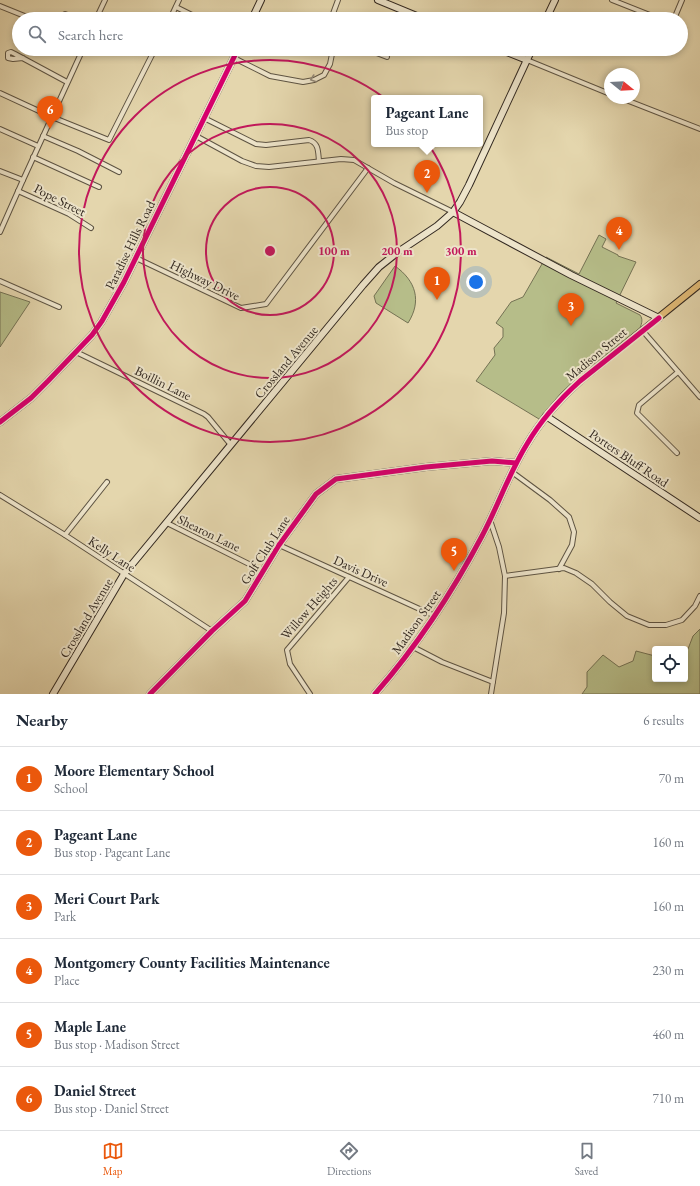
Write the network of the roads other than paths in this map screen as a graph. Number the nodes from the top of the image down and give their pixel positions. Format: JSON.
{"nodes":[{"id":1,"x":105,"y":0,"type":"edge"},
{"id":2,"x":179,"y":0,"type":"edge"},
{"id":3,"x":261,"y":0,"type":"edge"},
{"id":4,"x":338,"y":0,"type":"edge"},
{"id":5,"x":378,"y":0,"type":"edge"},
{"id":6,"x":555,"y":0,"type":"edge"},
{"id":7,"x":612,"y":0,"type":"edge"},
{"id":8,"x":682,"y":0,"type":"edge"},
{"id":9,"x":0,"y":6,"type":"edge"},
{"id":10,"x":176,"y":7,"type":"junction"},
{"id":11,"x":15,"y":12,"type":"edge"},
{"id":12,"x":99,"y":12,"type":"edge"},
{"id":13,"x":174,"y":12,"type":"edge"},
{"id":14,"x":186,"y":12,"type":"edge"},
{"id":15,"x":255,"y":12,"type":"edge"},
{"id":16,"x":334,"y":12,"type":"edge"},
{"id":17,"x":407,"y":12,"type":"edge"},
{"id":18,"x":549,"y":12,"type":"edge"},
{"id":19,"x":642,"y":12,"type":"edge"},
{"id":20,"x":677,"y":12,"type":"edge"},
{"id":21,"x":80,"y":56,"type":"edge"},
{"id":22,"x":151,"y":56,"type":"edge"},
{"id":23,"x":332,"y":56,"type":"edge"},
{"id":24,"x":516,"y":56,"type":"edge"},
{"id":25,"x":529,"y":56,"type":"edge"},
{"id":26,"x":23,"y":58,"type":"dead end"},
{"id":27,"x":234,"y":58,"type":"joint"},
{"id":28,"x":527,"y":60,"type":"junction"},
{"id":29,"x":68,"y":82,"type":"junction"},
{"id":30,"x":604,"y":92,"type":"edge"},
{"id":31,"x":0,"y":93,"type":"edge"},
{"id":32,"x":636,"y":104,"type":"edge"},
{"id":33,"x":52,"y":117,"type":"junction"},
{"id":34,"x":204,"y":118,"type":"junction"},
{"id":35,"x":0,"y":128,"type":"edge"},
{"id":36,"x":700,"y":130,"type":"edge"},
{"id":37,"x":43,"y":136,"type":"junction"},
{"id":38,"x":196,"y":136,"type":"junction"},
{"id":39,"x":38,"y":146,"type":"junction"},
{"id":40,"x":33,"y":157,"type":"junction"},
{"id":41,"x":319,"y":161,"type":"junction"},
{"id":42,"x":368,"y":168,"type":"junction"},
{"id":43,"x":0,"y":170,"type":"edge"},
{"id":44,"x":120,"y":172,"type":"dead end"},
{"id":45,"x":23,"y":180,"type":"junction"},
{"id":46,"x":99,"y":187,"type":"dead end"},
{"id":47,"x":18,"y":191,"type":"junction"},
{"id":48,"x":453,"y":212,"type":"junction"},
{"id":49,"x":91,"y":228,"type":"dead end"},
{"id":50,"x":0,"y":232,"type":"edge"},
{"id":51,"x":136,"y":258,"type":"junction"},
{"id":52,"x":0,"y":281,"type":"edge"},
{"id":53,"x":700,"y":286,"type":"edge"},
{"id":54,"x":59,"y":307,"type":"dead end"},
{"id":55,"x":658,"y":318,"type":"junction"},
{"id":56,"x":642,"y":330,"type":"junction"},
{"id":57,"x":76,"y":352,"type":"junction"},
{"id":58,"x":678,"y":372,"type":"junction"},
{"id":59,"x":700,"y":397,"type":"edge"},
{"id":60,"x":546,"y":416,"type":"junction"},
{"id":61,"x":0,"y":422,"type":"edge"},
{"id":62,"x":231,"y":445,"type":"junction"},
{"id":63,"x":677,"y":453,"type":"dead end"},
{"id":64,"x":516,"y":462,"type":"junction"},
{"id":65,"x":512,"y":472,"type":"junction"},
{"id":66,"x":106,"y":482,"type":"dead end"},
{"id":67,"x":0,"y":495,"type":"edge"},
{"id":68,"x":700,"y":518,"type":"edge"},
{"id":69,"x":490,"y":520,"type":"junction"},
{"id":70,"x":167,"y":523,"type":"junction"},
{"id":71,"x":65,"y":535,"type":"junction"},
{"id":72,"x":279,"y":545,"type":"junction"},
{"id":73,"x":558,"y":569,"type":"junction"},
{"id":74,"x":264,"y":571,"type":"junction"},
{"id":75,"x":124,"y":574,"type":"junction"},
{"id":76,"x":504,"y":576,"type":"junction"},
{"id":77,"x":349,"y":577,"type":"junction"},
{"id":78,"x":700,"y":596,"type":"edge"},
{"id":79,"x":435,"y":616,"type":"junction"},
{"id":80,"x":212,"y":631,"type":"junction"},
{"id":81,"x":413,"y":646,"type":"junction"},
{"id":82,"x":493,"y":682,"type":"junction"},
{"id":83,"x":54,"y":694,"type":"edge"},
{"id":84,"x":150,"y":694,"type":"edge"},
{"id":85,"x":310,"y":694,"type":"edge"},
{"id":86,"x":375,"y":694,"type":"edge"},
{"id":87,"x":491,"y":694,"type":"edge"}],
"edges":[{"from":1,"to":12,"type":"street"},
{"from":2,"to":10,"type":"street"},
{"from":3,"to":15,"type":"street"},
{"from":4,"to":16,"type":"street"},
{"from":5,"to":17,"type":"street"},
{"from":6,"to":18,"type":"street"},
{"from":7,"to":19,"type":"street"},
{"from":8,"to":20,"type":"street"},
{"from":9,"to":11,"type":"street"},
{"from":10,"to":13,"type":"street"},
{"from":10,"to":14,"type":"street"},
{"from":21,"to":29,"type":"street"},
{"from":22,"to":33,"type":"street"},
{"from":23,"to":27,"type":"street","one_way":true},
{"from":24,"to":28,"type":"street"},
{"from":25,"to":28,"type":"street","name":"Crossland Avenue"},
{"from":26,"to":29,"type":"street"},
{"from":27,"to":34,"type":"street","name":"Paradise Hills Road"},
{"from":28,"to":30,"type":"street"},
{"from":28,"to":48,"type":"street","name":"Crossland Avenue"},
{"from":29,"to":33,"type":"street"},
{"from":31,"to":33,"type":"street"},
{"from":32,"to":36,"type":"street"},
{"from":33,"to":37,"type":"street"},
{"from":34,"to":38,"type":"street","name":"Paradise Hills Road"},
{"from":34,"to":41,"type":"street"},
{"from":35,"to":39,"type":"street"},
{"from":37,"to":39,"type":"street"},
{"from":37,"to":44,"type":"street"},
{"from":38,"to":41,"type":"street"},
{"from":38,"to":51,"type":"street","name":"Paradise Hills Road"},
{"from":39,"to":40,"type":"street"},
{"from":40,"to":45,"type":"street"},
{"from":40,"to":46,"type":"street"},
{"from":41,"to":42,"type":"street"},
{"from":42,"to":48,"type":"street"},
{"from":42,"to":51,"type":"street","name":"Highway Drive"},
{"from":43,"to":45,"type":"street"},
{"from":45,"to":47,"type":"street"},
{"from":47,"to":49,"type":"street","name":"Pope Street"},
{"from":47,"to":50,"type":"street"},
{"from":48,"to":55,"type":"street"},
{"from":48,"to":62,"type":"street","name":"Crossland Avenue"},
{"from":51,"to":57,"type":"street","name":"Paradise Hills Road"},
{"from":52,"to":54,"type":"street"},
{"from":53,"to":55,"type":"main road","name":"Madison Street"},
{"from":55,"to":56,"type":"main road","name":"Madison Street"},
{"from":56,"to":58,"type":"street"},
{"from":56,"to":60,"type":"main road","name":"Madison Street"},
{"from":57,"to":61,"type":"street","name":"Paradise Hills Road"},
{"from":57,"to":62,"type":"street","name":"Boillin Lane"},
{"from":58,"to":59,"type":"street"},
{"from":58,"to":63,"type":"street"},
{"from":60,"to":64,"type":"main road","name":"Madison Street"},
{"from":60,"to":68,"type":"street","name":"Porters Bluff Road"},
{"from":62,"to":70,"type":"street","name":"Crossland Avenue"},
{"from":64,"to":65,"type":"main road","name":"Madison Street"},
{"from":64,"to":72,"type":"street","name":"Golf Club Lane"},
{"from":65,"to":69,"type":"main road","name":"Madison Street"},
{"from":65,"to":73,"type":"street"},
{"from":66,"to":71,"type":"street"},
{"from":67,"to":71,"type":"street","name":"Kelly Lane"},
{"from":69,"to":76,"type":"street"},
{"from":69,"to":79,"type":"main road","name":"Madison Street"},
{"from":70,"to":74,"type":"street","name":"Shearon Lane"},
{"from":70,"to":75,"type":"street","name":"Crossland Avenue"},
{"from":71,"to":75,"type":"street","name":"Kelly Lane"},
{"from":72,"to":74,"type":"street","name":"Golf Club Lane"},
{"from":72,"to":77,"type":"street","name":"Davis Drive"},
{"from":73,"to":76,"type":"street"},
{"from":73,"to":78,"type":"street"},
{"from":74,"to":80,"type":"street","name":"Golf Club Lane"},
{"from":75,"to":80,"type":"street","name":"Kelly Lane"},
{"from":75,"to":83,"type":"street","name":"Crossland Avenue"},
{"from":76,"to":82,"type":"street"},
{"from":77,"to":79,"type":"street","name":"Davis Drive"},
{"from":77,"to":85,"type":"street","name":"Willow Heights"},
{"from":79,"to":81,"type":"main road","name":"Madison Street"},
{"from":80,"to":84,"type":"street","name":"Golf Club Lane"},
{"from":81,"to":82,"type":"street"},
{"from":81,"to":86,"type":"main road","name":"Madison Street"},
{"from":82,"to":87,"type":"street"}]}
